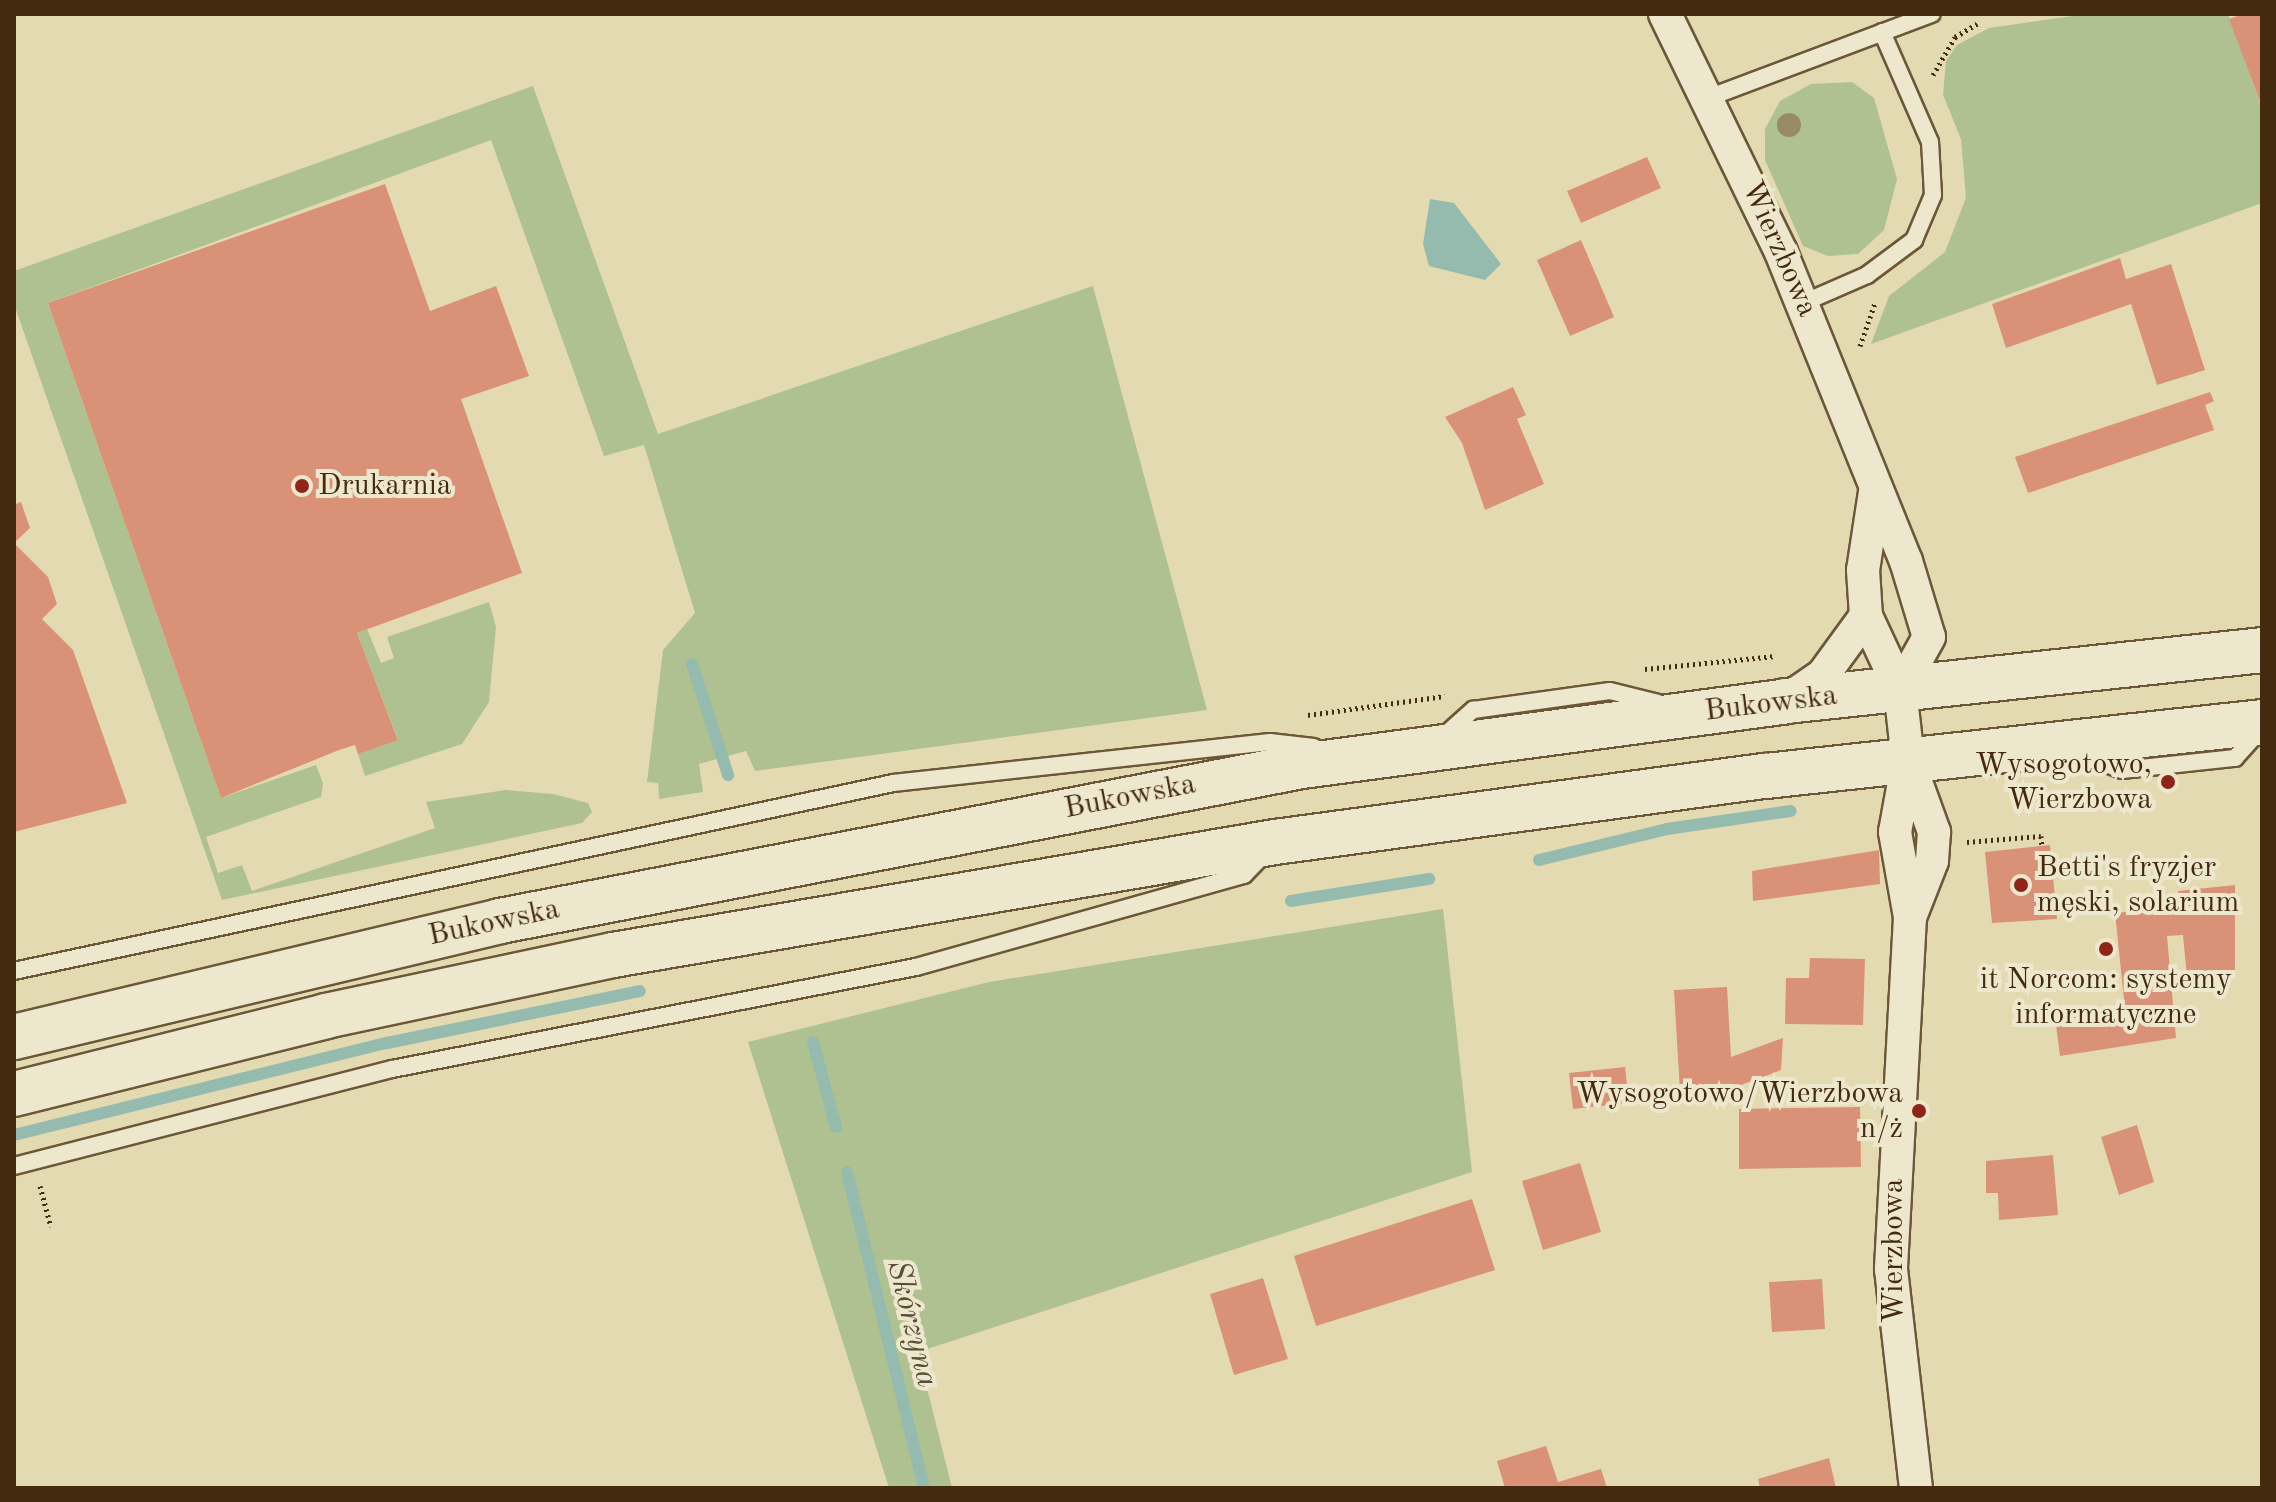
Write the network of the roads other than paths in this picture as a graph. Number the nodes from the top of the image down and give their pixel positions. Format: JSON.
{"nodes":[{"id":1,"x":1665,"y":14,"type":"edge"},
{"id":2,"x":1932,"y":14,"type":"edge"},
{"id":3,"x":1882,"y":32,"type":"junction"},
{"id":4,"x":1708,"y":98,"type":"junction"},
{"id":5,"x":1803,"y":303,"type":"junction"},
{"id":6,"x":1875,"y":492,"type":"junction"},
{"id":7,"x":1866,"y":616,"type":"junction"},
{"id":8,"x":2262,"y":650,"type":"edge"},
{"id":9,"x":1900,"y":689,"type":"junction"},
{"id":10,"x":1786,"y":701,"type":"junction"},
{"id":11,"x":2262,"y":725,"type":"edge"},
{"id":12,"x":1375,"y":754,"type":"junction"},
{"id":13,"x":1908,"y":760,"type":"junction"},
{"id":14,"x":1275,"y":842,"type":"junction"},
{"id":15,"x":14,"y":971,"type":"edge"},
{"id":16,"x":14,"y":1037,"type":"edge"},
{"id":17,"x":14,"y":1094,"type":"edge"},
{"id":18,"x":14,"y":1166,"type":"edge"},
{"id":19,"x":1916,"y":1488,"type":"edge"}],
"edges":[{"from":1,"to":4,"type":"street","name":"Wierzbowa"},
{"from":2,"to":3,"type":"lane"},
{"from":3,"to":4,"type":"lane"},
{"from":3,"to":5,"type":"lane"},
{"from":4,"to":5,"type":"street","name":"Wierzbowa"},
{"from":5,"to":6,"type":"street","name":"Wierzbowa"},
{"from":6,"to":7,"type":"street","name":"Wierzbowa"},
{"from":6,"to":9,"type":"street","name":"Wierzbowa"},
{"from":7,"to":9,"type":"street","name":"Wierzbowa"},
{"from":7,"to":10,"type":"street"},
{"from":8,"to":9,"type":"main road","name":"Bukowska"},
{"from":9,"to":10,"type":"main road","name":"Bukowska"},
{"from":9,"to":13,"type":"street","name":"Wierzbowa"},
{"from":10,"to":12,"type":"main road","name":"Bukowska"},
{"from":11,"to":13,"type":"main road","name":"Bukowska"},
{"from":12,"to":15,"type":"lane"},
{"from":12,"to":16,"type":"main road","name":"Bukowska"},
{"from":13,"to":14,"type":"main road","name":"Bukowska"},
{"from":13,"to":19,"type":"street","name":"Wierzbowa"},
{"from":14,"to":17,"type":"main road","name":"Bukowska"},
{"from":14,"to":18,"type":"lane"}]}
